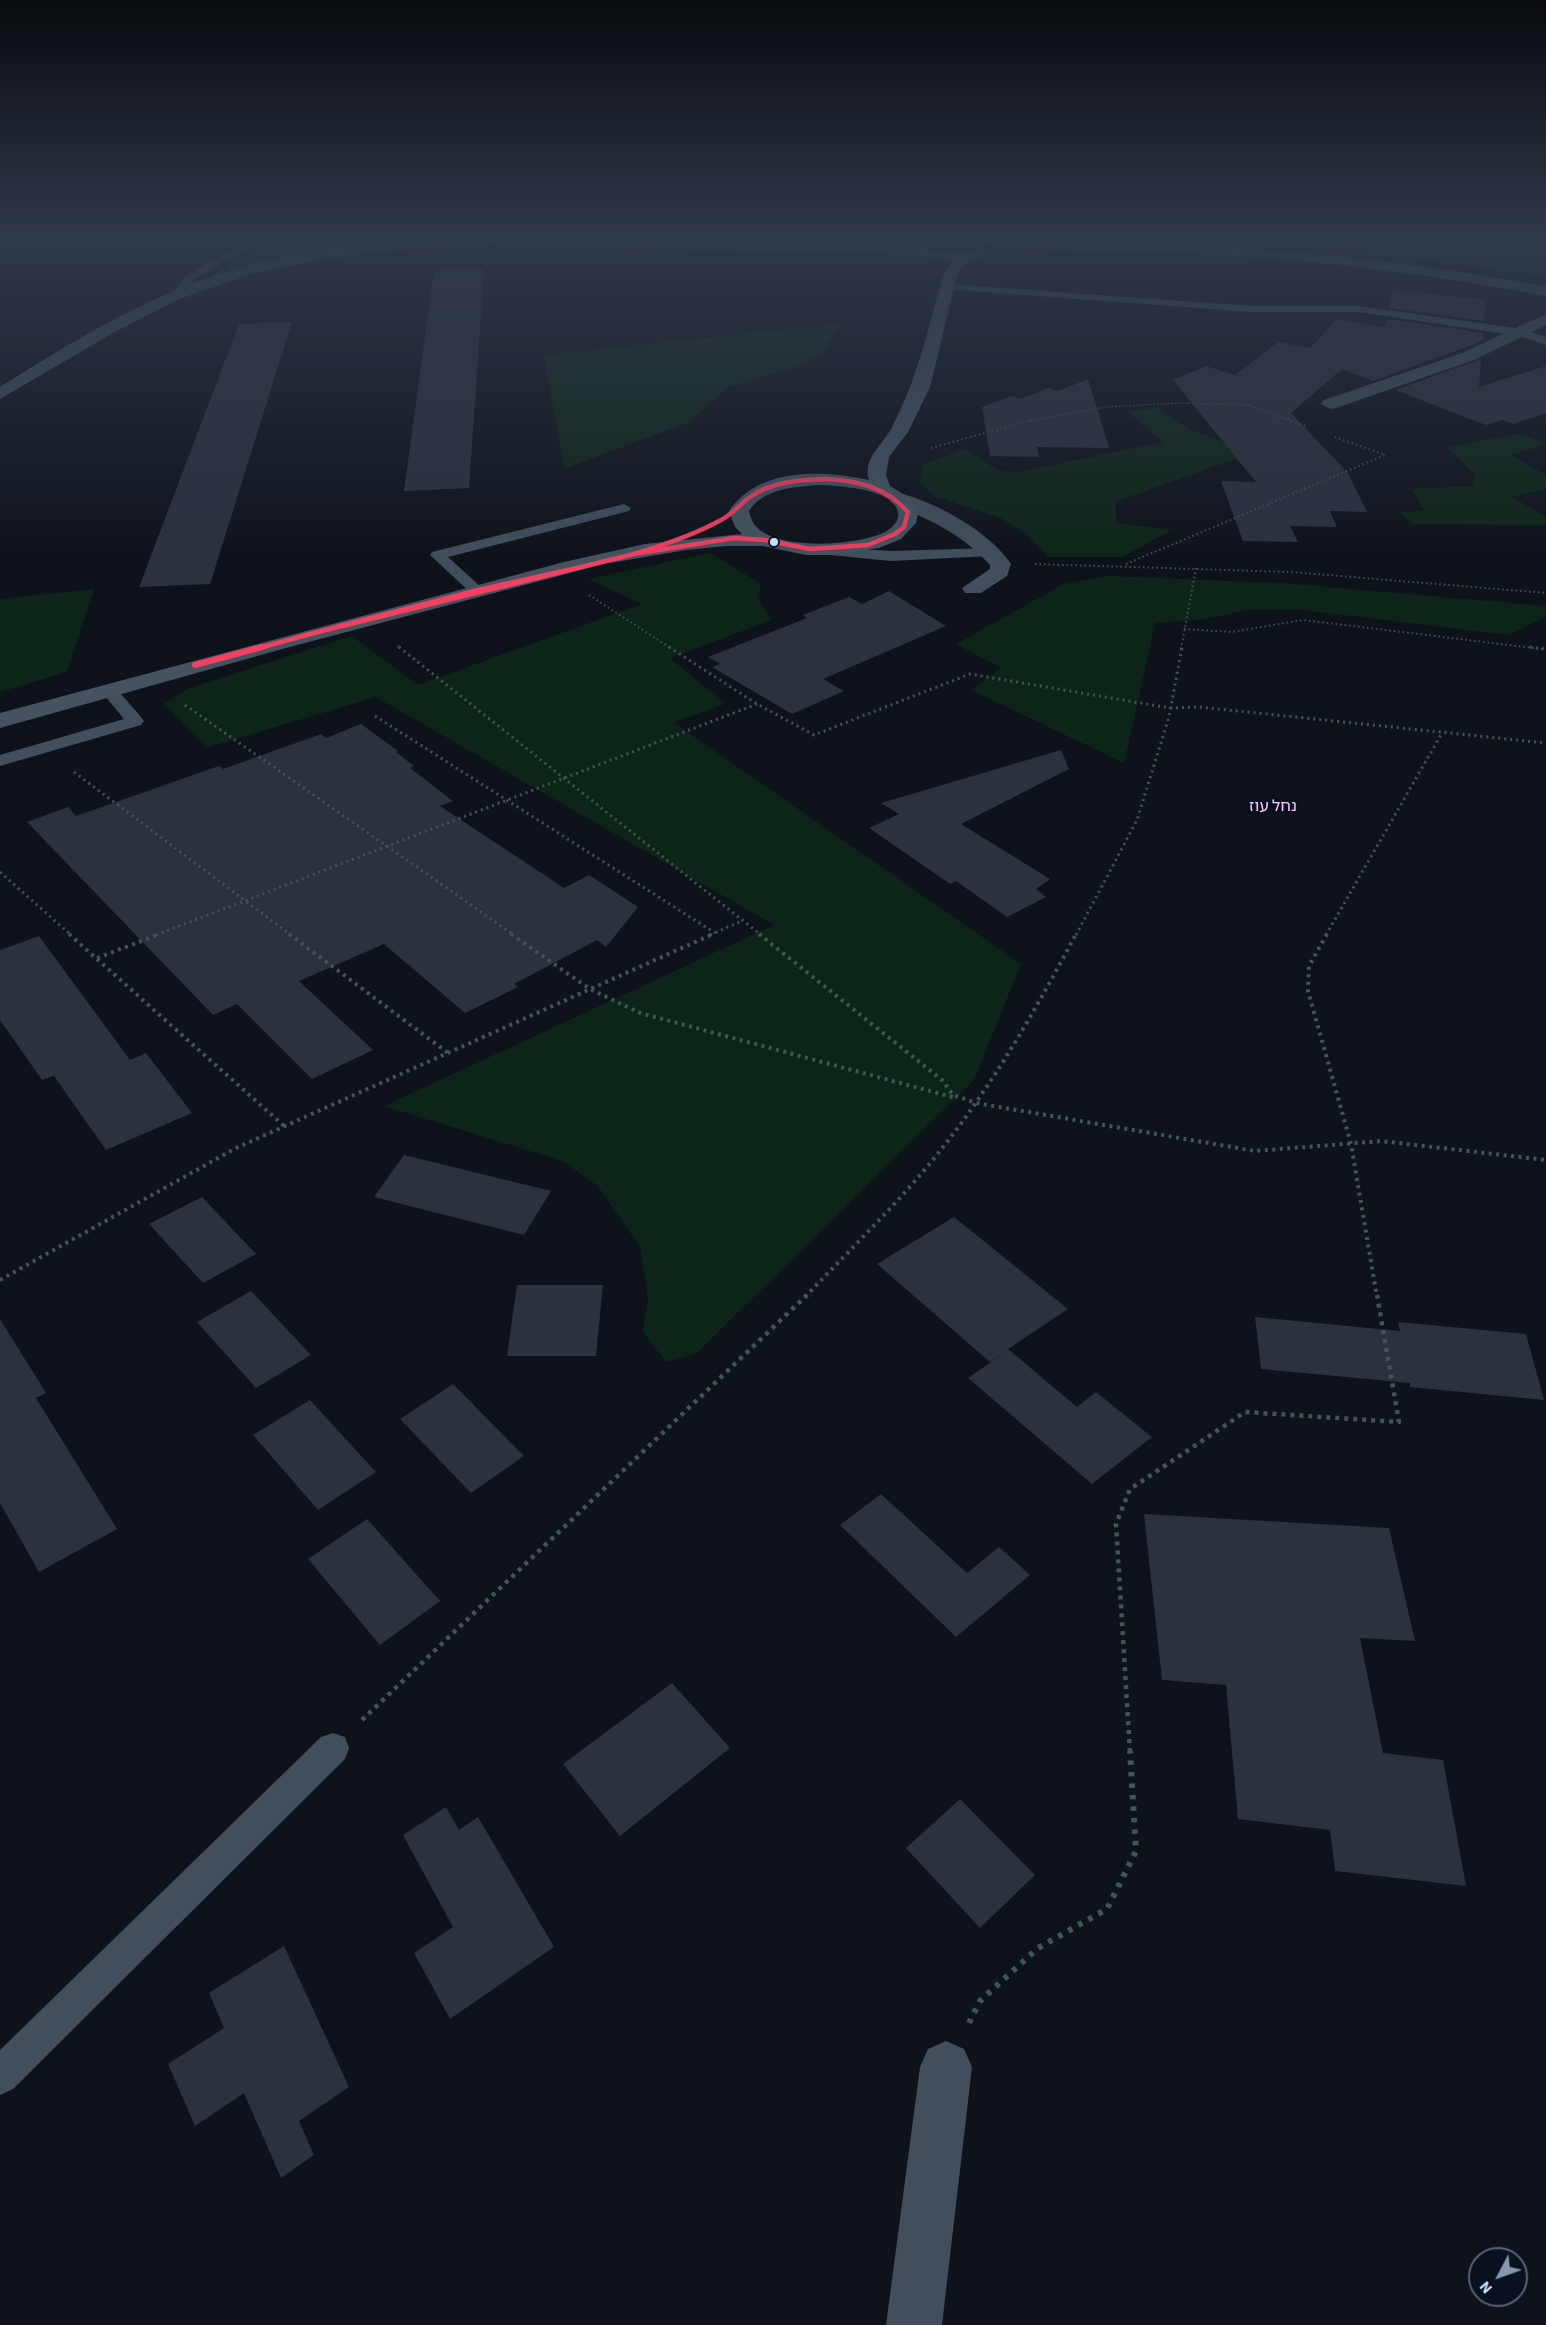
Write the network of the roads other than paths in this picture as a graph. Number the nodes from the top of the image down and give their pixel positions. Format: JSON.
{"nodes":[{"id":1,"x":77,"y":348,"type":"edge"},
{"id":2,"x":930,"y":348,"type":"edge"},
{"id":3,"x":1484,"y":348,"type":"edge"},
{"id":4,"x":0,"y":394,"type":"edge"},
{"id":5,"x":1330,"y":404,"type":"dead end"},
{"id":6,"x":880,"y":460,"type":"junction"},
{"id":7,"x":819,"y":479,"type":"junction"},
{"id":8,"x":890,"y":494,"type":"junction"},
{"id":9,"x":624,"y":508,"type":"dead end"},
{"id":10,"x":739,"y":511,"type":"junction"},
{"id":11,"x":899,"y":531,"type":"junction"},
{"id":12,"x":973,"y":536,"type":"junction"},
{"id":13,"x":765,"y":540,"type":"junction"},
{"id":14,"x":810,"y":549,"type":"junction"},
{"id":15,"x":644,"y":550,"type":"junction"},
{"id":16,"x":995,"y":558,"type":"junction"},
{"id":17,"x":973,"y":588,"type":"dead end"},
{"id":18,"x":477,"y":591,"type":"junction"},
{"id":19,"x":108,"y":690,"type":"junction"},
{"id":20,"x":0,"y":721,"type":"edge"},
{"id":21,"x":0,"y":761,"type":"edge"},
{"id":22,"x":333,"y":1748,"type":"road end"},
{"id":23,"x":946,"y":2067,"type":"road end"},
{"id":24,"x":0,"y":2076,"type":"edge"},
{"id":25,"x":914,"y":2325,"type":"edge"}],
"edges":[{"from":1,"to":4,"type":"street"},
{"from":2,"to":6,"type":"street"},
{"from":3,"to":5,"type":"street"},
{"from":6,"to":7,"type":"street"},
{"from":6,"to":8,"type":"street"},
{"from":7,"to":8,"type":"street"},
{"from":7,"to":10,"type":"street"},
{"from":8,"to":11,"type":"street"},
{"from":8,"to":12,"type":"street"},
{"from":9,"to":18,"type":"lane"},
{"from":10,"to":13,"type":"street"},
{"from":10,"to":15,"type":"street"},
{"from":11,"to":12,"type":"street"},
{"from":11,"to":14,"type":"street"},
{"from":12,"to":16,"type":"street"},
{"from":13,"to":14,"type":"street"},
{"from":13,"to":15,"type":"street"},
{"from":14,"to":16,"type":"lane"},
{"from":15,"to":18,"type":"street"},
{"from":16,"to":17,"type":"street"},
{"from":18,"to":19,"type":"street"},
{"from":19,"to":20,"type":"street"},
{"from":19,"to":21,"type":"lane"},
{"from":22,"to":24,"type":"lane"},
{"from":23,"to":25,"type":"street"}]}
